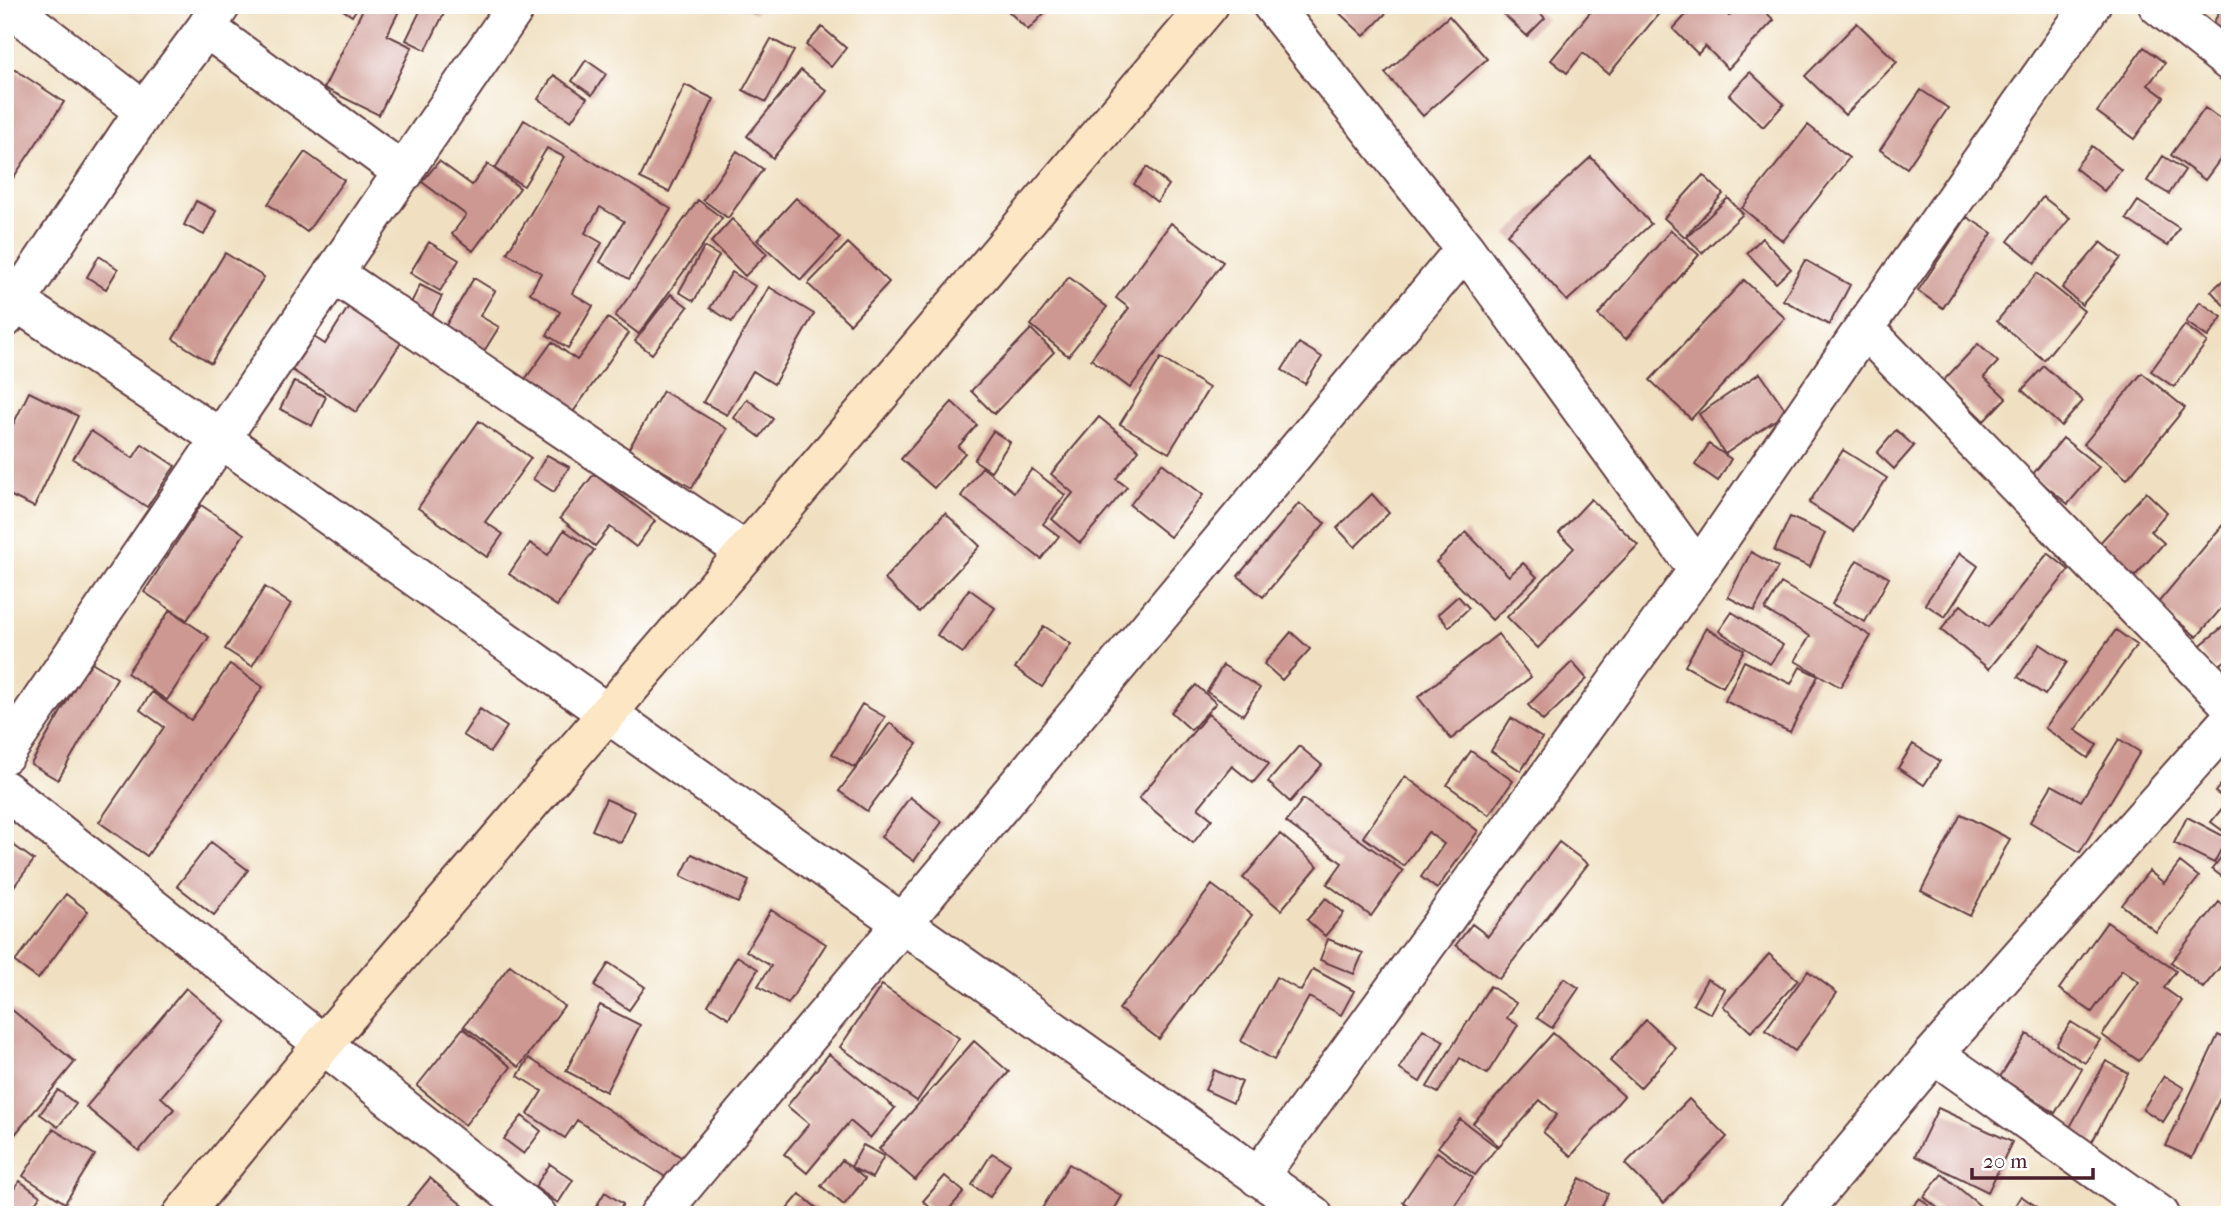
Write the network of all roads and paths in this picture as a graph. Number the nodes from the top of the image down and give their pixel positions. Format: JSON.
{"nodes":[{"id":1,"x":6,"y":5,"type":"edge"},
{"id":2,"x":517,"y":5,"type":"edge"},
{"id":3,"x":1209,"y":5,"type":"edge"},
{"id":4,"x":1272,"y":5,"type":"edge"},
{"id":5,"x":2091,"y":5,"type":"edge"},
{"id":6,"x":2158,"y":5,"type":"edge"},
{"id":7,"x":213,"y":17,"type":"edge"},
{"id":8,"x":2230,"y":62,"type":"edge"},
{"id":9,"x":144,"y":111,"type":"junction"},
{"id":10,"x":404,"y":173,"type":"junction"},
{"id":11,"x":1465,"y":249,"type":"junction"},
{"id":12,"x":332,"y":274,"type":"junction"},
{"id":13,"x":9,"y":304,"type":"edge"},
{"id":14,"x":1864,"y":328,"type":"junction"},
{"id":15,"x":220,"y":438,"type":"junction"},
{"id":16,"x":746,"y":552,"type":"junction"},
{"id":17,"x":1698,"y":570,"type":"junction"},
{"id":18,"x":2230,"y":704,"type":"edge"},
{"id":19,"x":606,"y":714,"type":"junction"},
{"id":20,"x":2230,"y":720,"type":"edge"},
{"id":21,"x":5,"y":754,"type":"edge"},
{"id":22,"x":5,"y":790,"type":"edge"},
{"id":23,"x":903,"y":922,"type":"junction"},
{"id":24,"x":324,"y":1043,"type":"junction"},
{"id":25,"x":1934,"y":1054,"type":"junction"},
{"id":26,"x":1258,"y":1177,"type":"junction"},
{"id":27,"x":182,"y":1215,"type":"edge"},
{"id":28,"x":537,"y":1215,"type":"edge"},
{"id":29,"x":659,"y":1215,"type":"edge"},
{"id":30,"x":1313,"y":1215,"type":"edge"},
{"id":31,"x":1798,"y":1215,"type":"edge"},
{"id":32,"x":2160,"y":1215,"type":"edge"}],
"edges":[{"from":1,"to":9,"type":"street"},
{"from":2,"to":10,"type":"street"},
{"from":3,"to":16,"type":"street"},
{"from":4,"to":11,"type":"street"},
{"from":5,"to":14,"type":"street"},
{"from":6,"to":8,"type":"street"},
{"from":7,"to":9,"type":"street"},
{"from":7,"to":10,"type":"street"},
{"from":9,"to":13,"type":"street"},
{"from":10,"to":12,"type":"street"},
{"from":11,"to":17,"type":"street"},
{"from":11,"to":23,"type":"street"},
{"from":12,"to":15,"type":"street"},
{"from":12,"to":16,"type":"street"},
{"from":13,"to":15,"type":"street"},
{"from":14,"to":17,"type":"street"},
{"from":14,"to":18,"type":"street"},
{"from":15,"to":19,"type":"street"},
{"from":15,"to":21,"type":"street"},
{"from":16,"to":19,"type":"street"},
{"from":17,"to":26,"type":"street"},
{"from":19,"to":23,"type":"street"},
{"from":19,"to":24,"type":"street"},
{"from":20,"to":25,"type":"street"},
{"from":22,"to":24,"type":"street"},
{"from":23,"to":26,"type":"street"},
{"from":23,"to":29,"type":"street"},
{"from":24,"to":27,"type":"street"},
{"from":24,"to":28,"type":"street"},
{"from":25,"to":31,"type":"street"},
{"from":25,"to":32,"type":"street"},
{"from":26,"to":30,"type":"street"}]}
